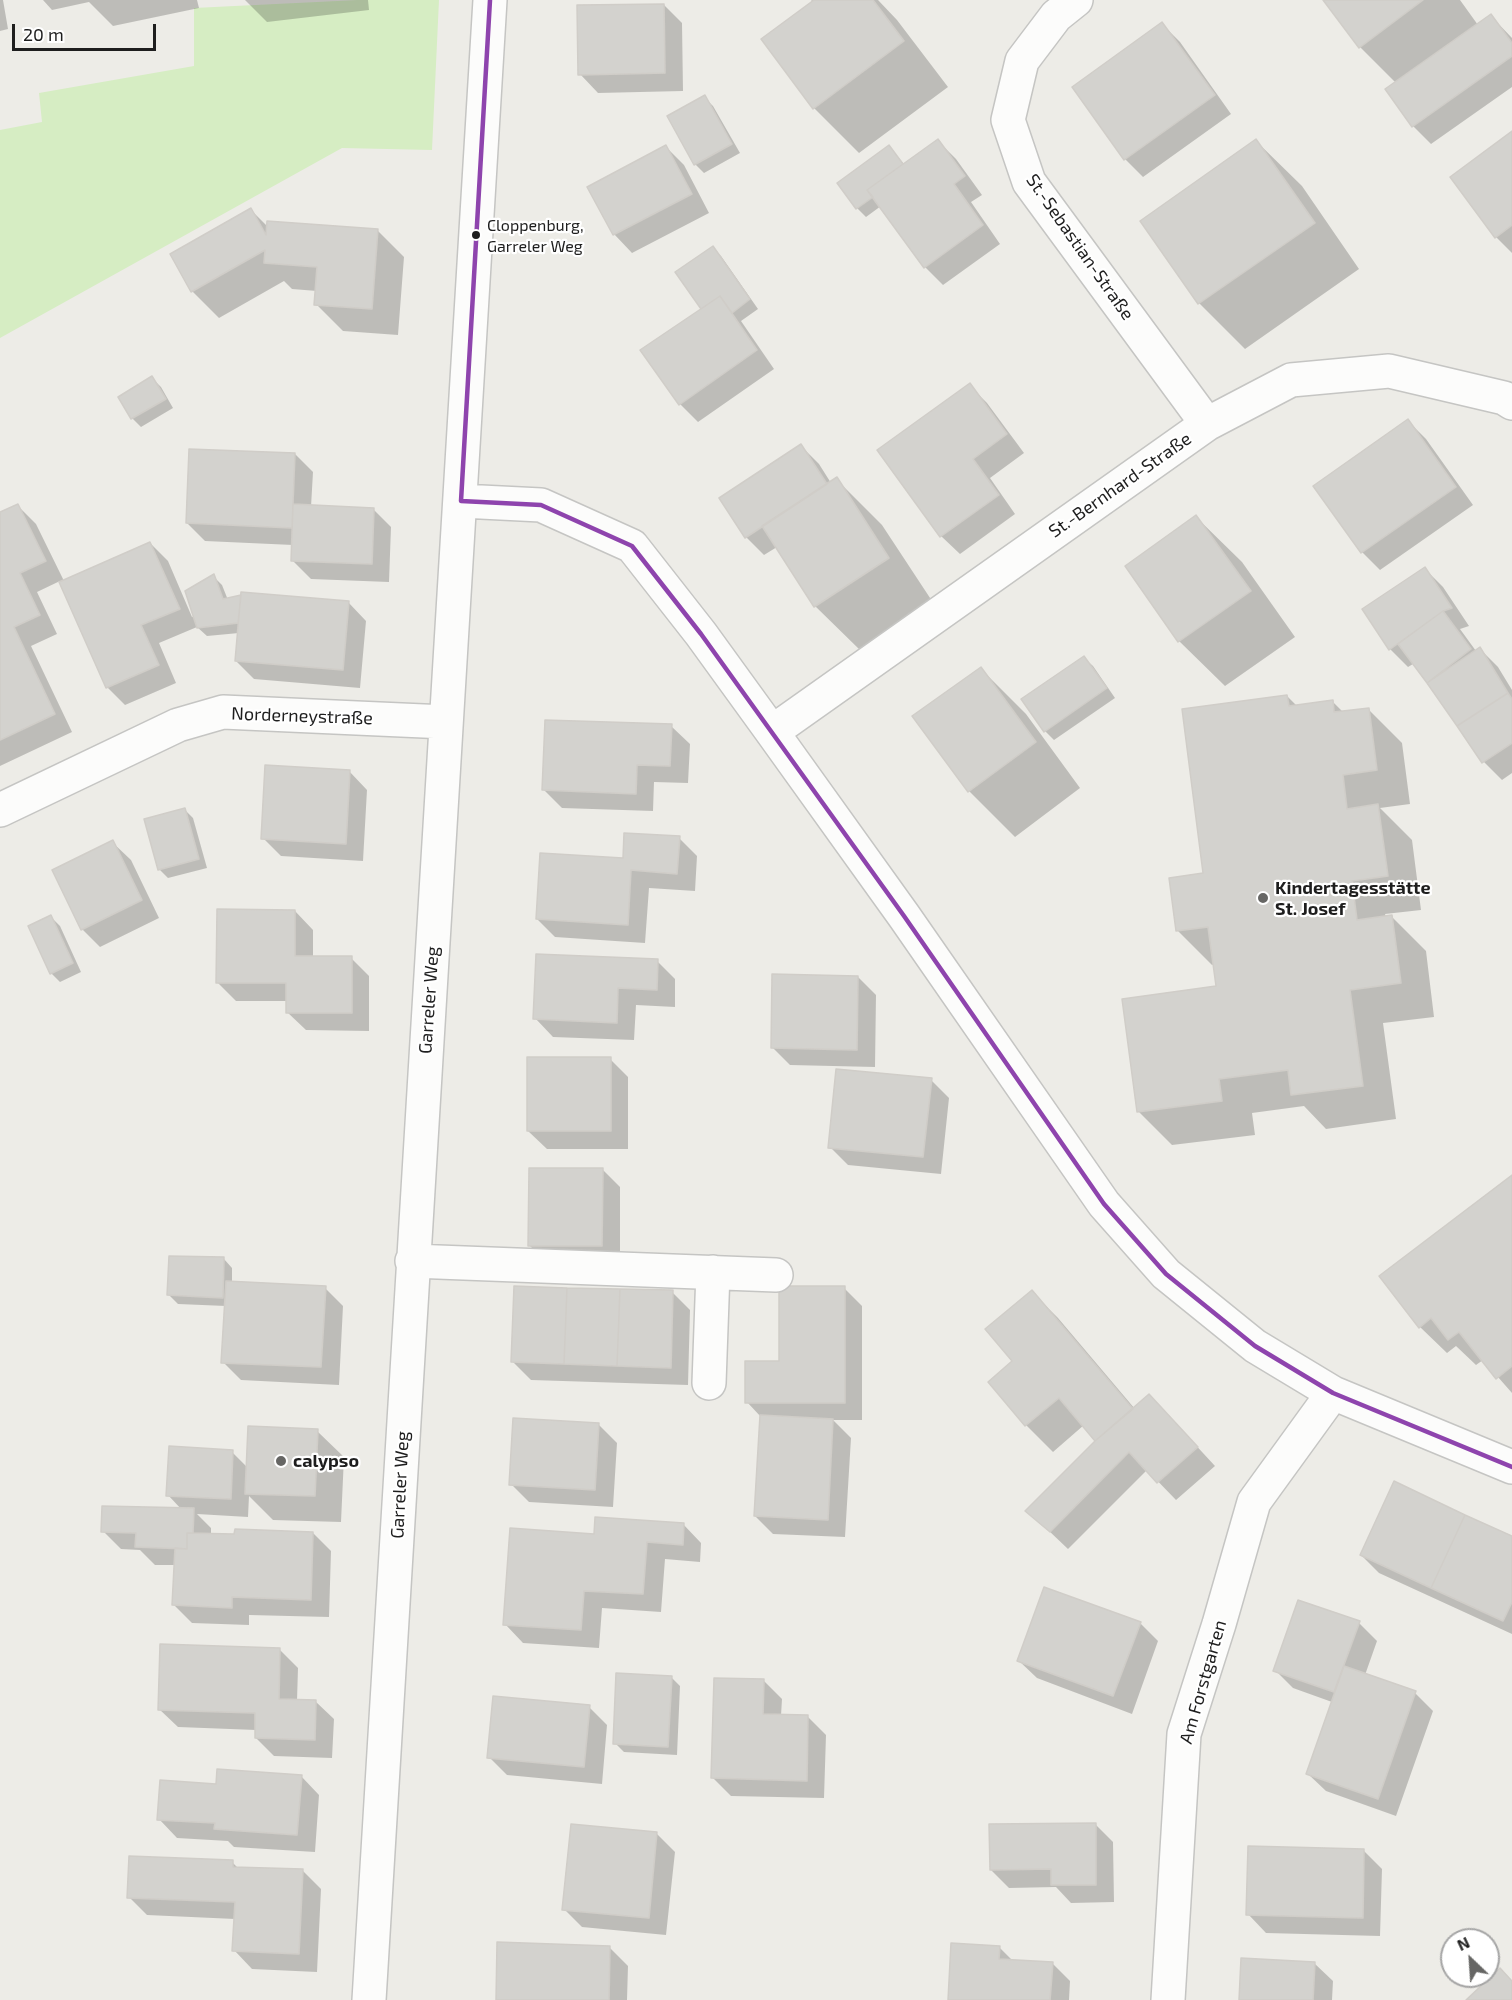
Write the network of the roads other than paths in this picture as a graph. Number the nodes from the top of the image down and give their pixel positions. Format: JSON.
{"nodes":[{"id":1,"x":490,"y":0,"type":"edge"},
{"id":2,"x":1076,"y":0,"type":"edge"},
{"id":3,"x":1512,"y":404,"type":"edge"},
{"id":4,"x":1207,"y":423,"type":"junction"},
{"id":5,"x":461,"y":501,"type":"junction"},
{"id":6,"x":446,"y":722,"type":"junction"},
{"id":7,"x":772,"y":732,"type":"junction"},
{"id":8,"x":0,"y":810,"type":"edge"},
{"id":9,"x":412,"y":1261,"type":"junction"},
{"id":10,"x":713,"y":1272,"type":"junction"},
{"id":11,"x":776,"y":1275,"type":"dead end"},
{"id":12,"x":709,"y":1383,"type":"dead end"},
{"id":13,"x":1333,"y":1393,"type":"junction"},
{"id":14,"x":1512,"y":1467,"type":"edge"},
{"id":15,"x":369,"y":2000,"type":"edge"},
{"id":16,"x":1168,"y":2000,"type":"edge"}],
"edges":[{"from":1,"to":5,"type":"street","name":"Garreler Weg"},
{"from":2,"to":4,"type":"street","name":"St.-Sebastian-Straße"},
{"from":3,"to":4,"type":"street","name":"St.-Bernhard-Straße"},
{"from":4,"to":7,"type":"street","name":"St.-Bernhard-Straße"},
{"from":5,"to":6,"type":"street","name":"Garreler Weg"},
{"from":5,"to":7,"type":"street"},
{"from":6,"to":8,"type":"street","name":"Norderneystraße"},
{"from":6,"to":9,"type":"street","name":"Garreler Weg"},
{"from":7,"to":13,"type":"street"},
{"from":9,"to":10,"type":"street"},
{"from":9,"to":15,"type":"street","name":"Garreler Weg"},
{"from":10,"to":11,"type":"street"},
{"from":10,"to":12,"type":"street"},
{"from":13,"to":14,"type":"street"},
{"from":13,"to":16,"type":"street","name":"Am Forstgarten"}]}
